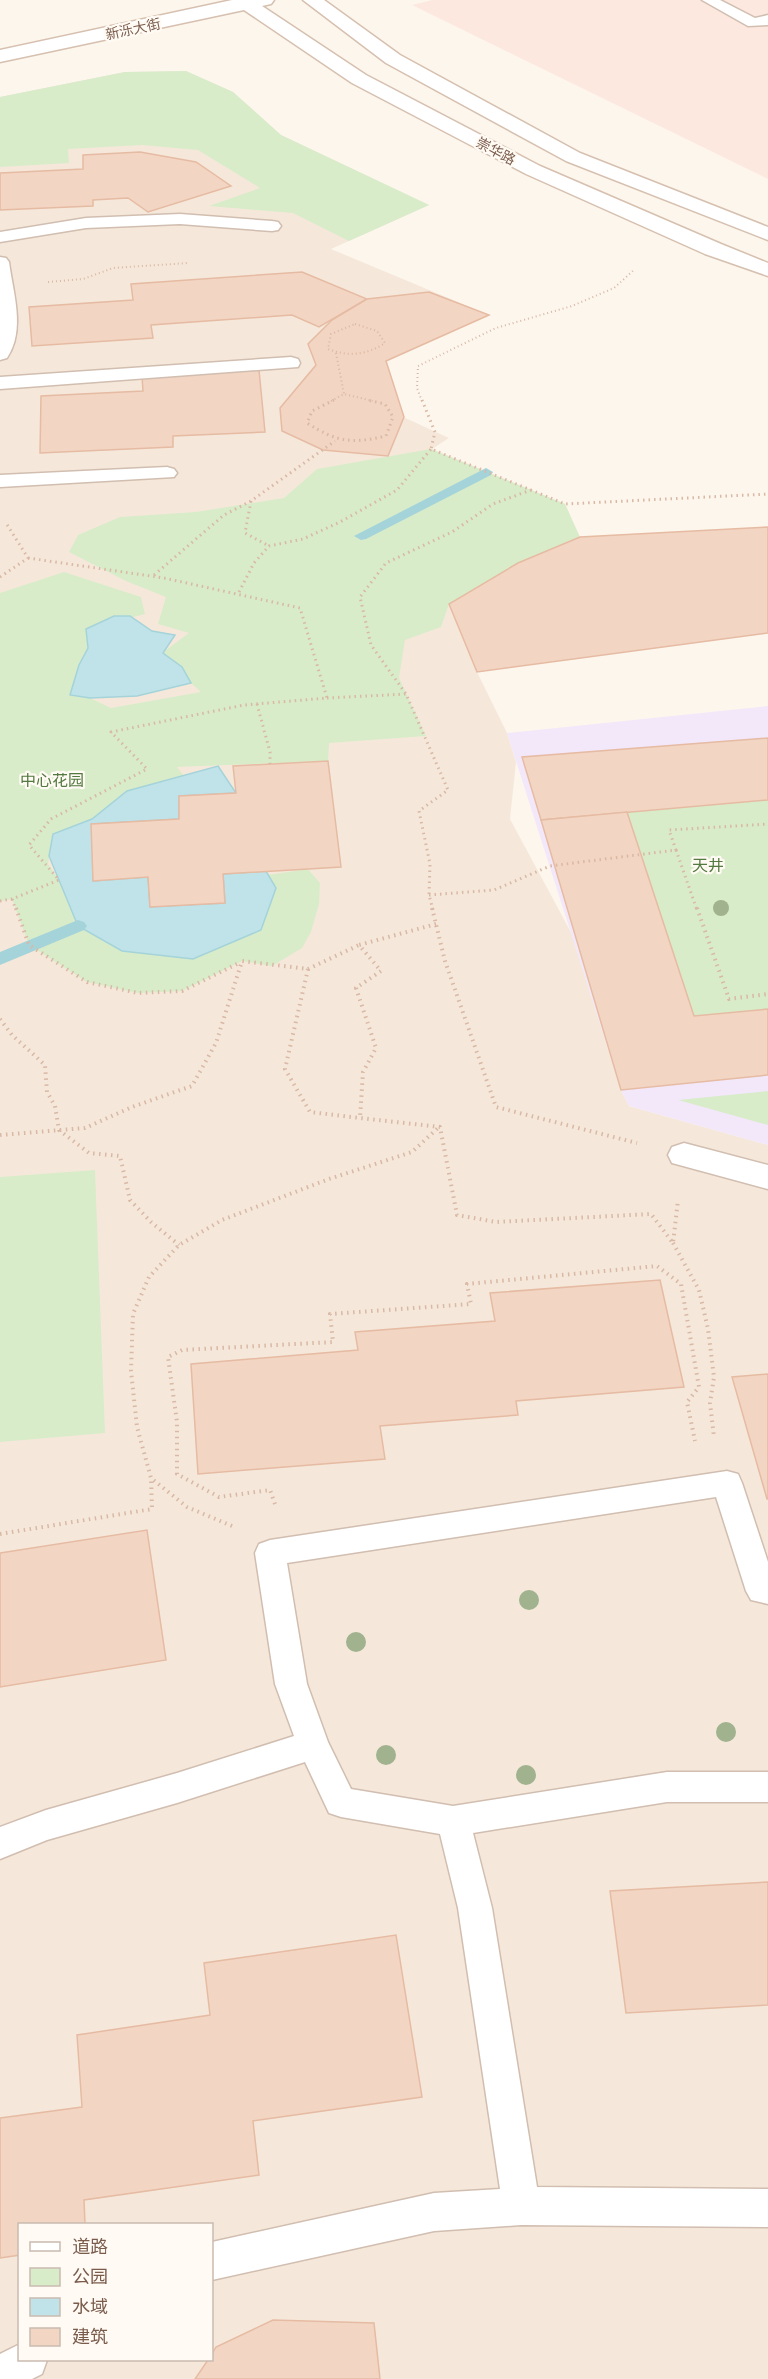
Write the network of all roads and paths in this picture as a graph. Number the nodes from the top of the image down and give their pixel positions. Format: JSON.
{"nodes":[{"id":1,"x":312,"y":0,"type":"edge"},
{"id":2,"x":709,"y":0,"type":"edge"},
{"id":3,"x":252,"y":2,"type":"edge"},
{"id":4,"x":768,"y":20,"type":"edge"},
{"id":5,"x":0,"y":56,"type":"edge"},
{"id":6,"x":272,"y":226,"type":"dead end"},
{"id":7,"x":768,"y":234,"type":"edge"},
{"id":8,"x":0,"y":237,"type":"edge"},
{"id":9,"x":0,"y":262,"type":"edge"},
{"id":10,"x":198,"y":263,"type":"dead end"},
{"id":11,"x":635,"y":269,"type":"dead end"},
{"id":12,"x":768,"y":270,"type":"edge"},
{"id":13,"x":3,"y":286,"type":"junction"},
{"id":14,"x":336,"y":353,"type":"junction"},
{"id":15,"x":0,"y":354,"type":"edge"},
{"id":16,"x":291,"y":363,"type":"dead end"},
{"id":17,"x":0,"y":383,"type":"edge"},
{"id":18,"x":344,"y":394,"type":"junction"},
{"id":19,"x":335,"y":441,"type":"junction"},
{"id":20,"x":431,"y":449,"type":"junction"},
{"id":21,"x":167,"y":473,"type":"dead end"},
{"id":22,"x":0,"y":481,"type":"edge"},
{"id":23,"x":531,"y":490,"type":"junction"},
{"id":24,"x":768,"y":494,"type":"edge"},
{"id":25,"x":251,"y":501,"type":"junction"},
{"id":26,"x":0,"y":515,"type":"edge"},
{"id":27,"x":269,"y":546,"type":"junction"},
{"id":28,"x":28,"y":558,"type":"junction"},
{"id":29,"x":154,"y":575,"type":"junction"},
{"id":30,"x":0,"y":577,"type":"edge"},
{"id":31,"x":239,"y":592,"type":"junction"},
{"id":32,"x":406,"y":694,"type":"junction"},
{"id":33,"x":327,"y":698,"type":"junction"},
{"id":34,"x":257,"y":704,"type":"junction"},
{"id":35,"x":270,"y":764,"type":"dead end"},
{"id":36,"x":768,"y":824,"type":"edge"},
{"id":37,"x":676,"y":850,"type":"junction"},
{"id":38,"x":429,"y":895,"type":"junction"},
{"id":39,"x":12,"y":899,"type":"junction"},
{"id":40,"x":0,"y":901,"type":"edge"},
{"id":41,"x":436,"y":924,"type":"junction"},
{"id":42,"x":359,"y":945,"type":"junction"},
{"id":43,"x":242,"y":961,"type":"junction"},
{"id":44,"x":308,"y":969,"type":"junction"},
{"id":45,"x":768,"y":994,"type":"edge"},
{"id":46,"x":0,"y":1019,"type":"edge"},
{"id":47,"x":360,"y":1118,"type":"junction"},
{"id":48,"x":440,"y":1127,"type":"junction"},
{"id":49,"x":58,"y":1130,"type":"junction"},
{"id":50,"x":0,"y":1136,"type":"edge"},
{"id":51,"x":684,"y":1155,"type":"junction"},
{"id":52,"x":768,"y":1177,"type":"edge"},
{"id":53,"x":673,"y":1243,"type":"junction"},
{"id":54,"x":180,"y":1245,"type":"junction"},
{"id":55,"x":151,"y":1478,"type":"junction"},
{"id":56,"x":716,"y":1484,"type":"junction"},
{"id":57,"x":0,"y":1534,"type":"edge"},
{"id":58,"x":281,"y":1551,"type":"junction"},
{"id":59,"x":768,"y":1591,"type":"edge"},
{"id":60,"x":313,"y":1745,"type":"junction"},
{"id":61,"x":768,"y":1787,"type":"edge"},
{"id":62,"x":453,"y":1821,"type":"junction"},
{"id":63,"x":0,"y":1843,"type":"edge"},
{"id":64,"x":521,"y":2206,"type":"junction"},
{"id":65,"x":768,"y":2208,"type":"edge"},
{"id":66,"x":213,"y":2261,"type":"edge"},
{"id":67,"x":25,"y":2361,"type":"edge"},
{"id":68,"x":0,"y":2375,"type":"edge"}],
"edges":[{"from":1,"to":7,"type":"main road","name":"崇华路"},
{"from":2,"to":4,"type":"lane"},
{"from":3,"to":5,"type":"main road","name":"新泺大街"},
{"from":3,"to":12,"type":"main road","name":"崇华路"},
{"from":6,"to":8,"type":"lane"},
{"from":9,"to":13,"type":"lane"},
{"from":10,"to":13,"type":"path"},
{"from":11,"to":20,"type":"path"},
{"from":13,"to":15,"type":"lane"},
{"from":14,"to":14,"type":"path"},
{"from":14,"to":18,"type":"path"},
{"from":16,"to":17,"type":"lane"},
{"from":18,"to":19,"type":"path"},
{"from":18,"to":19,"type":"path"},
{"from":19,"to":25,"type":"path"},
{"from":20,"to":23,"type":"path"},
{"from":20,"to":27,"type":"path"},
{"from":21,"to":22,"type":"lane"},
{"from":23,"to":24,"type":"path"},
{"from":23,"to":32,"type":"path"},
{"from":25,"to":27,"type":"path"},
{"from":25,"to":29,"type":"path"},
{"from":26,"to":28,"type":"path"},
{"from":27,"to":31,"type":"path"},
{"from":28,"to":29,"type":"path"},
{"from":28,"to":30,"type":"path"},
{"from":29,"to":31,"type":"path"},
{"from":31,"to":33,"type":"path"},
{"from":32,"to":33,"type":"path"},
{"from":32,"to":38,"type":"path"},
{"from":33,"to":34,"type":"path"},
{"from":34,"to":35,"type":"path"},
{"from":34,"to":39,"type":"path"},
{"from":36,"to":37,"type":"path"},
{"from":37,"to":38,"type":"path"},
{"from":37,"to":45,"type":"path"},
{"from":38,"to":41,"type":"path"},
{"from":39,"to":40,"type":"path"},
{"from":39,"to":43,"type":"path"},
{"from":41,"to":42,"type":"path"},
{"from":41,"to":51,"type":"path"},
{"from":42,"to":44,"type":"path"},
{"from":42,"to":47,"type":"path"},
{"from":43,"to":44,"type":"path"},
{"from":43,"to":49,"type":"path"},
{"from":44,"to":47,"type":"path"},
{"from":46,"to":49,"type":"path"},
{"from":47,"to":48,"type":"path"},
{"from":48,"to":53,"type":"path"},
{"from":48,"to":54,"type":"path"},
{"from":49,"to":50,"type":"path"},
{"from":49,"to":54,"type":"path"},
{"from":51,"to":52,"type":"main road"},
{"from":51,"to":53,"type":"path"},
{"from":53,"to":56,"type":"path"},
{"from":54,"to":55,"type":"path"},
{"from":55,"to":57,"type":"path"},
{"from":55,"to":58,"type":"path"},
{"from":56,"to":58,"type":"lane"},
{"from":56,"to":58,"type":"path"},
{"from":56,"to":59,"type":"lane"},
{"from":58,"to":60,"type":"lane"},
{"from":60,"to":62,"type":"lane"},
{"from":60,"to":63,"type":"lane"},
{"from":61,"to":62,"type":"lane"},
{"from":62,"to":64,"type":"lane"},
{"from":64,"to":65,"type":"lane"},
{"from":64,"to":66,"type":"lane"},
{"from":67,"to":68,"type":"lane"}]}
